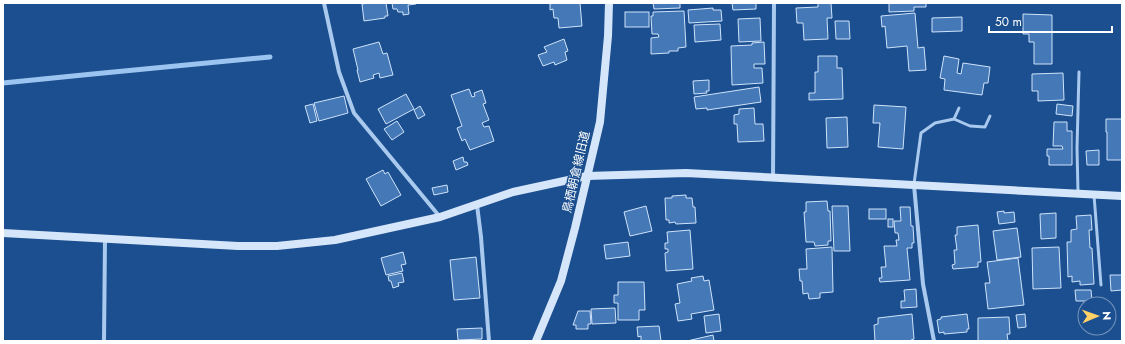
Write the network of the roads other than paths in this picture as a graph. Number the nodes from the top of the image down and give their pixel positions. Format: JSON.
{"nodes":[{"id":1,"x":324,"y":3,"type":"edge"},
{"id":2,"x":609,"y":3,"type":"edge"},
{"id":3,"x":774,"y":3,"type":"edge"},
{"id":4,"x":1079,"y":72,"type":"dead end"},
{"id":5,"x":959,"y":108,"type":"dead end"},
{"id":6,"x":990,"y":116,"type":"dead end"},
{"id":7,"x":954,"y":119,"type":"junction"},
{"id":8,"x":587,"y":176,"type":"junction"},
{"id":9,"x":773,"y":178,"type":"junction"},
{"id":10,"x":914,"y":185,"type":"junction"},
{"id":11,"x":1078,"y":194,"type":"junction"},
{"id":12,"x":1094,"y":195,"type":"junction"},
{"id":13,"x":1122,"y":196,"type":"edge"},
{"id":14,"x":477,"y":204,"type":"junction"},
{"id":15,"x":440,"y":217,"type":"junction"},
{"id":16,"x":3,"y":233,"type":"edge"},
{"id":17,"x":106,"y":238,"type":"junction"},
{"id":18,"x":1101,"y":285,"type":"dead end"},
{"id":19,"x":104,"y":341,"type":"edge"},
{"id":20,"x":489,"y":341,"type":"edge"},
{"id":21,"x":536,"y":341,"type":"edge"},
{"id":22,"x":934,"y":341,"type":"edge"}],
"edges":[{"from":1,"to":15,"type":"street"},
{"from":2,"to":8,"type":"street","name":"鳥栖朝倉線旧道"},
{"from":3,"to":9,"type":"street"},
{"from":4,"to":11,"type":"lane"},
{"from":5,"to":7,"type":"lane"},
{"from":6,"to":7,"type":"lane"},
{"from":7,"to":10,"type":"lane"},
{"from":8,"to":9,"type":"street"},
{"from":8,"to":14,"type":"street"},
{"from":8,"to":21,"type":"street","name":"鳥栖朝倉線旧道"},
{"from":9,"to":10,"type":"street"},
{"from":10,"to":11,"type":"street"},
{"from":10,"to":22,"type":"street"},
{"from":11,"to":12,"type":"street"},
{"from":12,"to":13,"type":"street"},
{"from":12,"to":18,"type":"lane"},
{"from":14,"to":15,"type":"street"},
{"from":14,"to":20,"type":"street"},
{"from":15,"to":17,"type":"street"},
{"from":16,"to":17,"type":"street"},
{"from":17,"to":19,"type":"street"}]}
